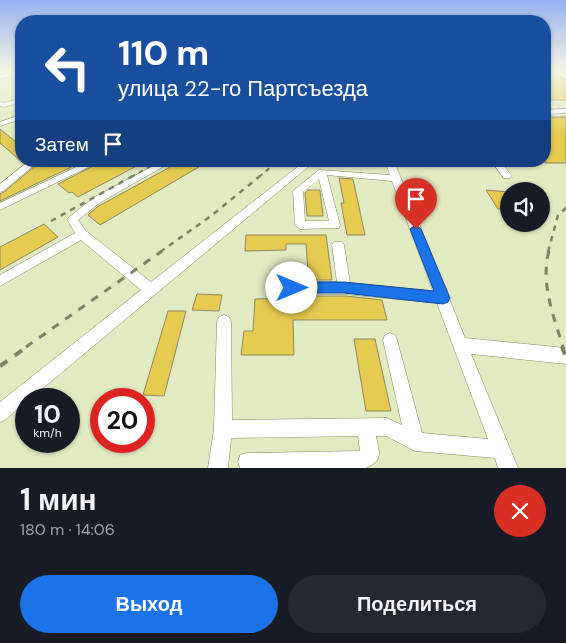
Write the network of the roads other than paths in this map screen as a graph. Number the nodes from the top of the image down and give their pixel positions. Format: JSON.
{"nodes":[{"id":1,"x":15,"y":102,"type":"edge"},
{"id":2,"x":0,"y":104,"type":"edge"},
{"id":3,"x":551,"y":108,"type":"edge"},
{"id":4,"x":566,"y":112,"type":"edge"},
{"id":5,"x":15,"y":119,"type":"edge"},
{"id":6,"x":0,"y":124,"type":"edge"},
{"id":7,"x":27,"y":167,"type":"edge"},
{"id":8,"x":84,"y":167,"type":"edge"},
{"id":9,"x":158,"y":167,"type":"edge"},
{"id":10,"x":304,"y":167,"type":"edge"},
{"id":11,"x":391,"y":167,"type":"edge"},
{"id":12,"x":500,"y":167,"type":"edge"},
{"id":13,"x":322,"y":172,"type":"junction"},
{"id":14,"x":507,"y":176,"type":"dead end"},
{"id":15,"x":395,"y":178,"type":"junction"},
{"id":16,"x":0,"y":188,"type":"edge"},
{"id":17,"x":0,"y":207,"type":"edge"},
{"id":18,"x":82,"y":234,"type":"junction"},
{"id":19,"x":338,"y":244,"type":"dead end"},
{"id":20,"x":0,"y":280,"type":"edge"},
{"id":21,"x":292,"y":288,"type":"dead end"},
{"id":22,"x":344,"y":288,"type":"junction"},
{"id":23,"x":151,"y":290,"type":"junction"},
{"id":24,"x":443,"y":298,"type":"junction"},
{"id":25,"x":224,"y":322,"type":"dead end"},
{"id":26,"x":390,"y":340,"type":"dead end"},
{"id":27,"x":459,"y":345,"type":"junction"},
{"id":28,"x":566,"y":356,"type":"edge"},
{"id":29,"x":0,"y":413,"type":"edge"},
{"id":30,"x":366,"y":427,"type":"junction"},
{"id":31,"x":223,"y":429,"type":"junction"},
{"id":32,"x":415,"y":442,"type":"junction"},
{"id":33,"x":500,"y":449,"type":"junction"},
{"id":34,"x":247,"y":462,"type":"dead end"},
{"id":35,"x":218,"y":468,"type":"edge"},
{"id":36,"x":508,"y":468,"type":"edge"}],
"edges":[{"from":1,"to":2,"type":"street"},
{"from":3,"to":4,"type":"street"},
{"from":5,"to":6,"type":"street"},
{"from":7,"to":16,"type":"street"},
{"from":8,"to":17,"type":"street"},
{"from":9,"to":18,"type":"street"},
{"from":10,"to":23,"type":"street"},
{"from":11,"to":15,"type":"street"},
{"from":12,"to":14,"type":"street"},
{"from":13,"to":13,"type":"street"},
{"from":13,"to":15,"type":"street"},
{"from":15,"to":24,"type":"street"},
{"from":18,"to":20,"type":"street"},
{"from":18,"to":23,"type":"street"},
{"from":19,"to":22,"type":"street"},
{"from":21,"to":22,"type":"street"},
{"from":22,"to":24,"type":"street"},
{"from":23,"to":29,"type":"street"},
{"from":24,"to":27,"type":"street"},
{"from":25,"to":31,"type":"street"},
{"from":26,"to":32,"type":"street"},
{"from":27,"to":28,"type":"street"},
{"from":27,"to":33,"type":"street"},
{"from":30,"to":31,"type":"street"},
{"from":30,"to":32,"type":"street"},
{"from":30,"to":34,"type":"street"},
{"from":31,"to":35,"type":"street"},
{"from":32,"to":33,"type":"street"},
{"from":33,"to":36,"type":"street"}]}
